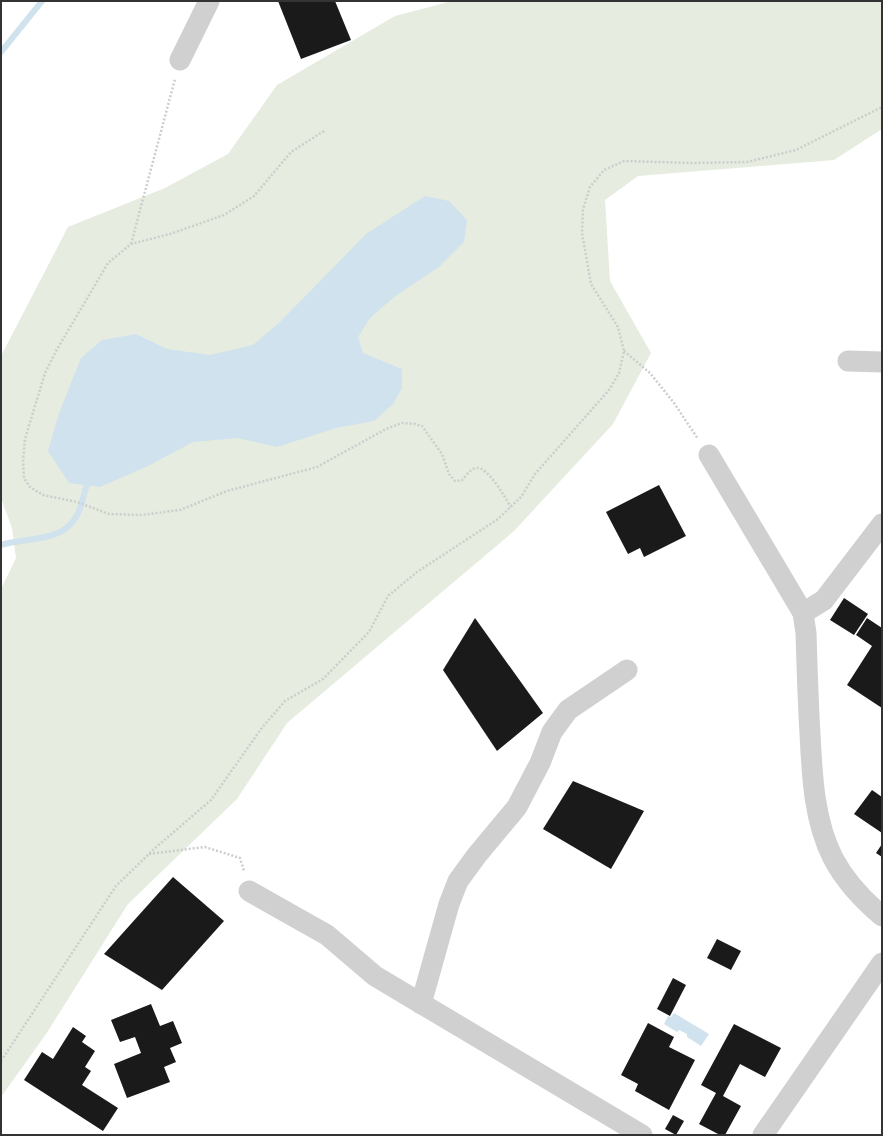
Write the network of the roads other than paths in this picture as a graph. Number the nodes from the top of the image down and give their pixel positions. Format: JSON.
{"nodes":[{"id":1,"x":209,"y":1,"type":"edge"},
{"id":2,"x":180,"y":60,"type":"road end"},
{"id":3,"x":848,"y":361,"type":"dead end"},
{"id":4,"x":882,"y":362,"type":"edge"},
{"id":5,"x":708,"y":455,"type":"road end"},
{"id":6,"x":882,"y":524,"type":"edge"},
{"id":7,"x":803,"y":613,"type":"junction"},
{"id":8,"x":627,"y":670,"type":"dead end"},
{"id":9,"x":249,"y":891,"type":"road end"},
{"id":10,"x":882,"y":916,"type":"edge"},
{"id":11,"x":882,"y":963,"type":"edge"},
{"id":12,"x":421,"y":1004,"type":"junction"},
{"id":13,"x":642,"y":1135,"type":"edge"},
{"id":14,"x":763,"y":1135,"type":"edge"}],
"edges":[{"from":1,"to":2,"type":"street"},
{"from":3,"to":4,"type":"street"},
{"from":5,"to":7,"type":"street"},
{"from":6,"to":7,"type":"street"},
{"from":7,"to":10,"type":"street"},
{"from":8,"to":12,"type":"street"},
{"from":9,"to":12,"type":"street"},
{"from":11,"to":14,"type":"street"},
{"from":12,"to":13,"type":"street"}]}
